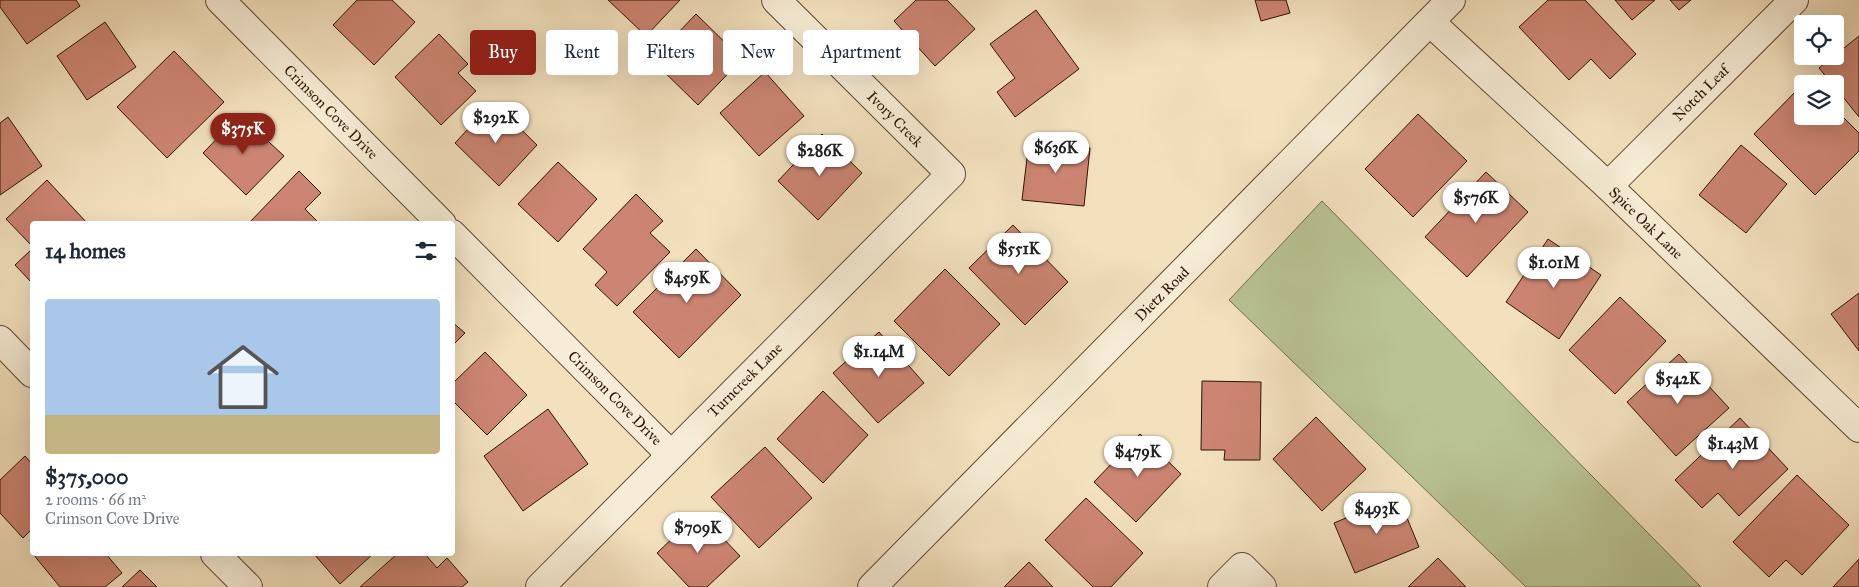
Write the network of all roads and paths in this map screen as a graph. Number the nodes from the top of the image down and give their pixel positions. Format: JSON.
{"nodes":[{"id":1,"x":220,"y":0,"type":"edge"},
{"id":2,"x":776,"y":0,"type":"edge"},
{"id":3,"x":1451,"y":0,"type":"edge"},
{"id":4,"x":1794,"y":0,"type":"edge"},
{"id":5,"x":1430,"y":22,"type":"junction"},
{"id":6,"x":951,"y":174,"type":"joint"},
{"id":7,"x":1608,"y":186,"type":"junction"},
{"id":8,"x":439,"y":221,"type":"edge"},
{"id":9,"x":455,"y":237,"type":"edge"},
{"id":10,"x":0,"y":340,"type":"edge"},
{"id":11,"x":30,"y":371,"type":"edge"},
{"id":12,"x":1859,"y":428,"type":"edge"},
{"id":13,"x":671,"y":455,"type":"junction"},
{"id":14,"x":216,"y":556,"type":"edge"},
{"id":15,"x":248,"y":587,"type":"edge"},
{"id":16,"x":540,"y":587,"type":"edge"},
{"id":17,"x":872,"y":587,"type":"edge"},
{"id":18,"x":1222,"y":587,"type":"edge"},
{"id":19,"x":1262,"y":587,"type":"edge"}],
"edges":[{"from":1,"to":8,"type":"street","name":"Crimson Cove Drive"},
{"from":2,"to":6,"type":"street","name":"Ivory Creek"},
{"from":3,"to":5,"type":"street","name":"Dietz Road"},
{"from":4,"to":7,"type":"street","name":"Notch Leaf"},
{"from":5,"to":7,"type":"street","name":"Spice Oak Lane"},
{"from":5,"to":17,"type":"street","name":"Dietz Road"},
{"from":6,"to":13,"type":"street","name":"Turncreek Lane"},
{"from":7,"to":12,"type":"street","name":"Spice Oak Lane"},
{"from":9,"to":13,"type":"street","name":"Crimson Cove Drive"},
{"from":10,"to":11,"type":"street"},
{"from":13,"to":16,"type":"street","name":"Turncreek Lane"},
{"from":14,"to":15,"type":"street"},
{"from":18,"to":19,"type":"street"}]}
